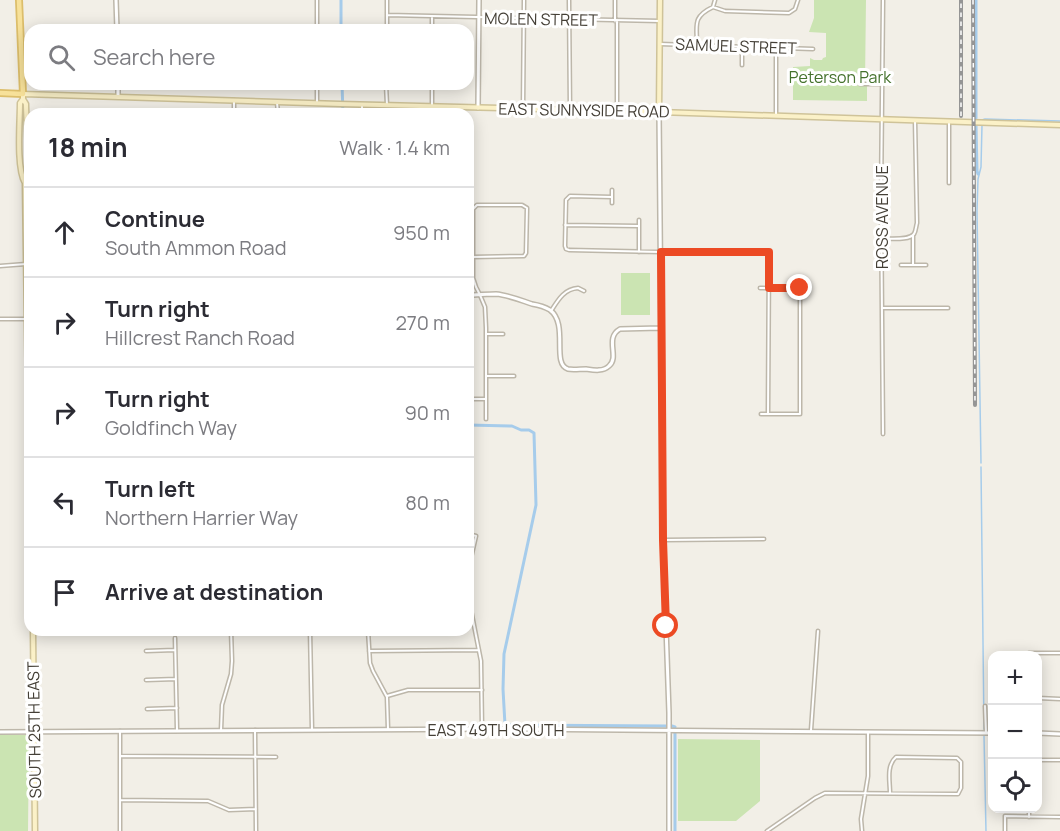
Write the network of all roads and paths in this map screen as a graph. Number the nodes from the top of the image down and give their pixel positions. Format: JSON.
{"nodes":[{"id":1,"x":19,"y":0,"type":"edge"},
{"id":2,"x":117,"y":0,"type":"edge"},
{"id":3,"x":317,"y":0,"type":"edge"},
{"id":4,"x":387,"y":0,"type":"edge"},
{"id":5,"x":479,"y":0,"type":"edge"},
{"id":6,"x":525,"y":0,"type":"edge"},
{"id":7,"x":569,"y":0,"type":"edge"},
{"id":8,"x":615,"y":0,"type":"edge"},
{"id":9,"x":660,"y":0,"type":"edge"},
{"id":10,"x":715,"y":0,"type":"edge"},
{"id":11,"x":882,"y":0,"type":"edge"},
{"id":12,"x":797,"y":2,"type":"edge"},
{"id":13,"x":713,"y":7,"type":"junction"},
{"id":14,"x":387,"y":15,"type":"junction"},
{"id":15,"x":432,"y":16,"type":"junction"},
{"id":16,"x":479,"y":18,"type":"junction"},
{"id":17,"x":524,"y":19,"type":"junction"},
{"id":18,"x":569,"y":20,"type":"junction"},
{"id":19,"x":616,"y":21,"type":"junction"},
{"id":20,"x":660,"y":21,"type":"junction"},
{"id":21,"x":117,"y":24,"type":"edge"},
{"id":22,"x":317,"y":24,"type":"edge"},
{"id":23,"x":387,"y":24,"type":"edge"},
{"id":24,"x":432,"y":24,"type":"edge"},
{"id":25,"x":660,"y":44,"type":"junction"},
{"id":26,"x":697,"y":45,"type":"junction"},
{"id":27,"x":742,"y":47,"type":"junction"},
{"id":28,"x":776,"y":48,"type":"junction"},
{"id":29,"x":813,"y":49,"type":"dead end"},
{"id":30,"x":742,"y":65,"type":"dead end"},
{"id":31,"x":860,"y":84,"type":"dead end"},
{"id":32,"x":882,"y":84,"type":"junction"},
{"id":33,"x":118,"y":90,"type":"edge"},
{"id":34,"x":317,"y":90,"type":"edge"},
{"id":35,"x":386,"y":90,"type":"edge"},
{"id":36,"x":432,"y":90,"type":"edge"},
{"id":37,"x":0,"y":93,"type":"edge"},
{"id":38,"x":23,"y":96,"type":"junction"},
{"id":39,"x":118,"y":97,"type":"junction"},
{"id":40,"x":234,"y":100,"type":"junction"},
{"id":41,"x":277,"y":102,"type":"junction"},
{"id":42,"x":317,"y":103,"type":"junction"},
{"id":43,"x":362,"y":104,"type":"junction"},
{"id":44,"x":387,"y":105,"type":"junction"},
{"id":45,"x":432,"y":106,"type":"junction"},
{"id":46,"x":26,"y":108,"type":"edge"},
{"id":47,"x":234,"y":108,"type":"edge"},
{"id":48,"x":278,"y":108,"type":"edge"},
{"id":49,"x":362,"y":108,"type":"edge"},
{"id":50,"x":437,"y":108,"type":"edge"},
{"id":51,"x":474,"y":108,"type":"edge"},
{"id":52,"x":478,"y":108,"type":"junction"},
{"id":53,"x":523,"y":109,"type":"junction"},
{"id":54,"x":570,"y":110,"type":"junction"},
{"id":55,"x":617,"y":111,"type":"junction"},
{"id":56,"x":659,"y":112,"type":"junction"},
{"id":57,"x":776,"y":116,"type":"junction"},
{"id":58,"x":882,"y":119,"type":"junction"},
{"id":59,"x":915,"y":120,"type":"junction"},
{"id":60,"x":949,"y":122,"type":"junction"},
{"id":61,"x":1060,"y":125,"type":"edge"},
{"id":62,"x":949,"y":183,"type":"dead end"},
{"id":63,"x":612,"y":190,"type":"dead end"},
{"id":64,"x":612,"y":197,"type":"junction"},
{"id":65,"x":612,"y":203,"type":"dead end"},
{"id":66,"x":474,"y":208,"type":"edge"},
{"id":67,"x":639,"y":220,"type":"dead end"},
{"id":68,"x":565,"y":225,"type":"junction"},
{"id":69,"x":639,"y":226,"type":"junction"},
{"id":70,"x":912,"y":235,"type":"junction"},
{"id":71,"x":882,"y":239,"type":"junction"},
{"id":72,"x":639,"y":252,"type":"junction"},
{"id":73,"x":661,"y":252,"type":"junction"},
{"id":74,"x":474,"y":257,"type":"edge"},
{"id":75,"x":24,"y":264,"type":"edge"},
{"id":76,"x":901,"y":265,"type":"dead end"},
{"id":77,"x":913,"y":265,"type":"junction"},
{"id":78,"x":926,"y":265,"type":"dead end"},
{"id":79,"x":0,"y":266,"type":"edge"},
{"id":80,"x":474,"y":281,"type":"edge"},
{"id":81,"x":760,"y":288,"type":"dead end"},
{"id":82,"x":769,"y":288,"type":"junction"},
{"id":83,"x":584,"y":291,"type":"dead end"},
{"id":84,"x":474,"y":295,"type":"edge"},
{"id":85,"x":480,"y":295,"type":"junction"},
{"id":86,"x":948,"y":308,"type":"dead end"},
{"id":87,"x":882,"y":309,"type":"junction"},
{"id":88,"x":551,"y":311,"type":"junction"},
{"id":89,"x":0,"y":319,"type":"edge"},
{"id":90,"x":24,"y":319,"type":"edge"},
{"id":91,"x":661,"y":328,"type":"junction"},
{"id":92,"x":486,"y":334,"type":"junction"},
{"id":93,"x":503,"y":334,"type":"dead end"},
{"id":94,"x":486,"y":376,"type":"junction"},
{"id":95,"x":514,"y":376,"type":"dead end"},
{"id":96,"x":474,"y":399,"type":"edge"},
{"id":97,"x":486,"y":399,"type":"junction"},
{"id":98,"x":761,"y":414,"type":"dead end"},
{"id":99,"x":768,"y":414,"type":"junction"},
{"id":100,"x":486,"y":419,"type":"dead end"},
{"id":101,"x":883,"y":434,"type":"dead end"},
{"id":102,"x":764,"y":538,"type":"dead end"},
{"id":103,"x":663,"y":540,"type":"junction"},
{"id":104,"x":474,"y":630,"type":"edge"},
{"id":105,"x":818,"y":631,"type":"dead end"},
{"id":106,"x":33,"y":636,"type":"edge"},
{"id":107,"x":231,"y":636,"type":"edge"},
{"id":108,"x":310,"y":636,"type":"edge"},
{"id":109,"x":368,"y":636,"type":"edge"},
{"id":110,"x":175,"y":638,"type":"dead end"},
{"id":111,"x":175,"y":650,"type":"junction"},
{"id":112,"x":479,"y":650,"type":"junction"},
{"id":113,"x":146,"y":651,"type":"dead end"},
{"id":114,"x":369,"y":651,"type":"junction"},
{"id":115,"x":1060,"y":653,"type":"edge"},
{"id":116,"x":1042,"y":654,"type":"edge"},
{"id":117,"x":176,"y":679,"type":"junction"},
{"id":118,"x":146,"y":680,"type":"dead end"},
{"id":119,"x":482,"y":690,"type":"junction"},
{"id":120,"x":387,"y":696,"type":"junction"},
{"id":121,"x":1042,"y":698,"type":"edge"},
{"id":122,"x":1060,"y":699,"type":"edge"},
{"id":123,"x":985,"y":706,"type":"dead end"},
{"id":124,"x":177,"y":708,"type":"junction"},
{"id":125,"x":147,"y":709,"type":"dead end"},
{"id":126,"x":388,"y":729,"type":"junction"},
{"id":127,"x":482,"y":729,"type":"junction"},
{"id":128,"x":120,"y":730,"type":"junction"},
{"id":129,"x":177,"y":730,"type":"junction"},
{"id":130,"x":221,"y":730,"type":"junction"},
{"id":131,"x":255,"y":730,"type":"junction"},
{"id":132,"x":312,"y":730,"type":"junction"},
{"id":133,"x":669,"y":730,"type":"junction"},
{"id":134,"x":34,"y":731,"type":"junction"},
{"id":135,"x":0,"y":732,"type":"edge"},
{"id":136,"x":811,"y":732,"type":"junction"},
{"id":137,"x":868,"y":732,"type":"junction"},
{"id":138,"x":986,"y":733,"type":"joint"},
{"id":139,"x":1042,"y":734,"type":"edge"},
{"id":140,"x":1060,"y":734,"type":"edge"},
{"id":141,"x":120,"y":756,"type":"junction"},
{"id":142,"x":256,"y":757,"type":"junction"},
{"id":143,"x":276,"y":757,"type":"dead end"},
{"id":144,"x":1042,"y":760,"type":"edge"},
{"id":145,"x":1060,"y":760,"type":"edge"},
{"id":146,"x":866,"y":793,"type":"junction"},
{"id":147,"x":890,"y":794,"type":"junction"},
{"id":148,"x":120,"y":800,"type":"junction"},
{"id":149,"x":256,"y":809,"type":"junction"},
{"id":150,"x":1029,"y":813,"type":"edge"},
{"id":151,"x":1029,"y":817,"type":"junction"},
{"id":152,"x":1060,"y":818,"type":"edge"},
{"id":153,"x":34,"y":831,"type":"edge"},
{"id":154,"x":120,"y":831,"type":"edge"},
{"id":155,"x":256,"y":831,"type":"edge"},
{"id":156,"x":669,"y":831,"type":"edge"},
{"id":157,"x":767,"y":831,"type":"edge"},
{"id":158,"x":862,"y":831,"type":"edge"},
{"id":159,"x":1005,"y":831,"type":"edge"}],
"edges":[{"from":1,"to":38,"type":"main road"},
{"from":2,"to":21,"type":"street"},
{"from":3,"to":22,"type":"street"},
{"from":4,"to":14,"type":"street"},
{"from":5,"to":16,"type":"street"},
{"from":6,"to":17,"type":"street"},
{"from":7,"to":18,"type":"street"},
{"from":8,"to":19,"type":"street"},
{"from":9,"to":20,"type":"main road"},
{"from":10,"to":13,"type":"street"},
{"from":11,"to":32,"type":"street","name":"ROSS AVENUE"},
{"from":12,"to":13,"type":"street"},
{"from":13,"to":26,"type":"street"},
{"from":14,"to":15,"type":"street","name":"MOLEN STREET"},
{"from":14,"to":23,"type":"street"},
{"from":15,"to":16,"type":"street","name":"MOLEN STREET"},
{"from":15,"to":24,"type":"street"},
{"from":16,"to":17,"type":"street","name":"MOLEN STREET"},
{"from":16,"to":52,"type":"street"},
{"from":17,"to":18,"type":"street","name":"MOLEN STREET"},
{"from":17,"to":53,"type":"street"},
{"from":18,"to":19,"type":"street","name":"MOLEN STREET"},
{"from":18,"to":54,"type":"street"},
{"from":19,"to":20,"type":"street","name":"MOLEN STREET"},
{"from":19,"to":55,"type":"street"},
{"from":20,"to":25,"type":"main road"},
{"from":25,"to":26,"type":"street","name":"SAMUEL STREET"},
{"from":25,"to":56,"type":"main road"},
{"from":26,"to":27,"type":"street","name":"SAMUEL STREET"},
{"from":27,"to":28,"type":"street","name":"SAMUEL STREET"},
{"from":27,"to":30,"type":"street"},
{"from":28,"to":29,"type":"street","name":"SAMUEL STREET"},
{"from":28,"to":57,"type":"street"},
{"from":31,"to":32,"type":"street"},
{"from":32,"to":58,"type":"street","name":"ROSS AVENUE"},
{"from":33,"to":39,"type":"street"},
{"from":34,"to":42,"type":"street"},
{"from":35,"to":44,"type":"street"},
{"from":36,"to":45,"type":"street"},
{"from":37,"to":38,"type":"main road","name":"EAST SUNNYSIDE ROAD"},
{"from":38,"to":39,"type":"main road","name":"EAST SUNNYSIDE ROAD"},
{"from":38,"to":46,"type":"main road"},
{"from":39,"to":40,"type":"main road","name":"EAST SUNNYSIDE ROAD"},
{"from":40,"to":41,"type":"main road","name":"EAST SUNNYSIDE ROAD"},
{"from":40,"to":47,"type":"street"},
{"from":41,"to":42,"type":"main road","name":"EAST SUNNYSIDE ROAD"},
{"from":41,"to":48,"type":"street"},
{"from":42,"to":43,"type":"main road","name":"EAST SUNNYSIDE ROAD"},
{"from":43,"to":44,"type":"main road","name":"EAST SUNNYSIDE ROAD"},
{"from":43,"to":49,"type":"street"},
{"from":44,"to":45,"type":"main road","name":"EAST SUNNYSIDE ROAD"},
{"from":45,"to":50,"type":"main road","name":"EAST SUNNYSIDE ROAD"},
{"from":51,"to":52,"type":"main road","name":"EAST SUNNYSIDE ROAD"},
{"from":52,"to":53,"type":"main road","name":"EAST SUNNYSIDE ROAD"},
{"from":53,"to":54,"type":"main road","name":"EAST SUNNYSIDE ROAD"},
{"from":54,"to":55,"type":"main road","name":"EAST SUNNYSIDE ROAD"},
{"from":55,"to":56,"type":"main road","name":"EAST SUNNYSIDE ROAD"},
{"from":56,"to":57,"type":"main road","name":"EAST SUNNYSIDE ROAD"},
{"from":56,"to":73,"type":"street"},
{"from":57,"to":58,"type":"main road","name":"EAST SUNNYSIDE ROAD"},
{"from":58,"to":59,"type":"main road","name":"EAST SUNNYSIDE ROAD"},
{"from":58,"to":71,"type":"street","name":"ROSS AVENUE"},
{"from":59,"to":60,"type":"main road","name":"EAST SUNNYSIDE ROAD"},
{"from":59,"to":70,"type":"street"},
{"from":60,"to":61,"type":"main road","name":"EAST SUNNYSIDE ROAD"},
{"from":60,"to":62,"type":"street"},
{"from":63,"to":64,"type":"street"},
{"from":64,"to":65,"type":"street"},
{"from":64,"to":68,"type":"street"},
{"from":66,"to":74,"type":"street"},
{"from":67,"to":69,"type":"street"},
{"from":68,"to":69,"type":"street"},
{"from":68,"to":72,"type":"street"},
{"from":69,"to":72,"type":"street"},
{"from":70,"to":71,"type":"street"},
{"from":70,"to":77,"type":"street"},
{"from":71,"to":87,"type":"street","name":"ROSS AVENUE"},
{"from":72,"to":73,"type":"street"},
{"from":73,"to":82,"type":"street"},
{"from":73,"to":91,"type":"street"},
{"from":75,"to":79,"type":"street"},
{"from":76,"to":77,"type":"street"},
{"from":77,"to":78,"type":"street"},
{"from":80,"to":85,"type":"street"},
{"from":81,"to":82,"type":"street"},
{"from":82,"to":99,"type":"street"},
{"from":82,"to":99,"type":"street"},
{"from":83,"to":88,"type":"street"},
{"from":84,"to":85,"type":"street"},
{"from":85,"to":88,"type":"street"},
{"from":85,"to":92,"type":"street"},
{"from":86,"to":87,"type":"street"},
{"from":87,"to":101,"type":"street","name":"ROSS AVENUE"},
{"from":88,"to":91,"type":"street"},
{"from":89,"to":90,"type":"street"},
{"from":91,"to":103,"type":"street"},
{"from":92,"to":93,"type":"street"},
{"from":92,"to":94,"type":"street"},
{"from":94,"to":95,"type":"street"},
{"from":94,"to":97,"type":"street"},
{"from":96,"to":97,"type":"street"},
{"from":97,"to":100,"type":"street"},
{"from":98,"to":99,"type":"street"},
{"from":102,"to":103,"type":"street"},
{"from":103,"to":133,"type":"street"},
{"from":104,"to":112,"type":"street"},
{"from":105,"to":136,"type":"street"},
{"from":106,"to":134,"type":"main road","name":"SOUTH 25TH EAST"},
{"from":107,"to":130,"type":"street"},
{"from":108,"to":132,"type":"street"},
{"from":109,"to":114,"type":"street"},
{"from":110,"to":111,"type":"street"},
{"from":111,"to":113,"type":"street"},
{"from":111,"to":117,"type":"street"},
{"from":112,"to":114,"type":"street"},
{"from":112,"to":119,"type":"street"},
{"from":114,"to":120,"type":"street"},
{"from":115,"to":116,"type":"street"},
{"from":117,"to":118,"type":"street"},
{"from":117,"to":124,"type":"street"},
{"from":119,"to":120,"type":"street"},
{"from":119,"to":127,"type":"street"},
{"from":120,"to":126,"type":"street"},
{"from":121,"to":122,"type":"street"},
{"from":123,"to":138,"type":"street"},
{"from":124,"to":125,"type":"street"},
{"from":124,"to":129,"type":"street"},
{"from":126,"to":127,"type":"street","name":"EAST 49TH SOUTH"},
{"from":126,"to":132,"type":"street","name":"EAST 49TH SOUTH"},
{"from":127,"to":133,"type":"street","name":"EAST 49TH SOUTH"},
{"from":128,"to":129,"type":"street","name":"EAST 49TH SOUTH"},
{"from":128,"to":134,"type":"street","name":"EAST 49TH SOUTH"},
{"from":128,"to":141,"type":"street"},
{"from":129,"to":130,"type":"street","name":"EAST 49TH SOUTH"},
{"from":130,"to":131,"type":"street","name":"EAST 49TH SOUTH"},
{"from":131,"to":132,"type":"street","name":"EAST 49TH SOUTH"},
{"from":131,"to":142,"type":"street"},
{"from":133,"to":136,"type":"street","name":"EAST 49TH SOUTH"},
{"from":133,"to":156,"type":"street"},
{"from":134,"to":135,"type":"street","name":"EAST 49TH SOUTH"},
{"from":134,"to":153,"type":"main road","name":"SOUTH 25TH EAST"},
{"from":136,"to":137,"type":"street","name":"EAST 49TH SOUTH"},
{"from":137,"to":138,"type":"street","name":"EAST 49TH SOUTH"},
{"from":137,"to":146,"type":"street"},
{"from":139,"to":140,"type":"street"},
{"from":141,"to":142,"type":"street"},
{"from":141,"to":148,"type":"street"},
{"from":142,"to":143,"type":"street"},
{"from":142,"to":149,"type":"street"},
{"from":144,"to":145,"type":"street"},
{"from":146,"to":147,"type":"street"},
{"from":146,"to":157,"type":"street"},
{"from":146,"to":158,"type":"street"},
{"from":147,"to":147,"type":"street"},
{"from":148,"to":149,"type":"street"},
{"from":148,"to":154,"type":"street"},
{"from":149,"to":155,"type":"street"},
{"from":150,"to":151,"type":"street"},
{"from":151,"to":152,"type":"street"},
{"from":151,"to":159,"type":"street"}]}
